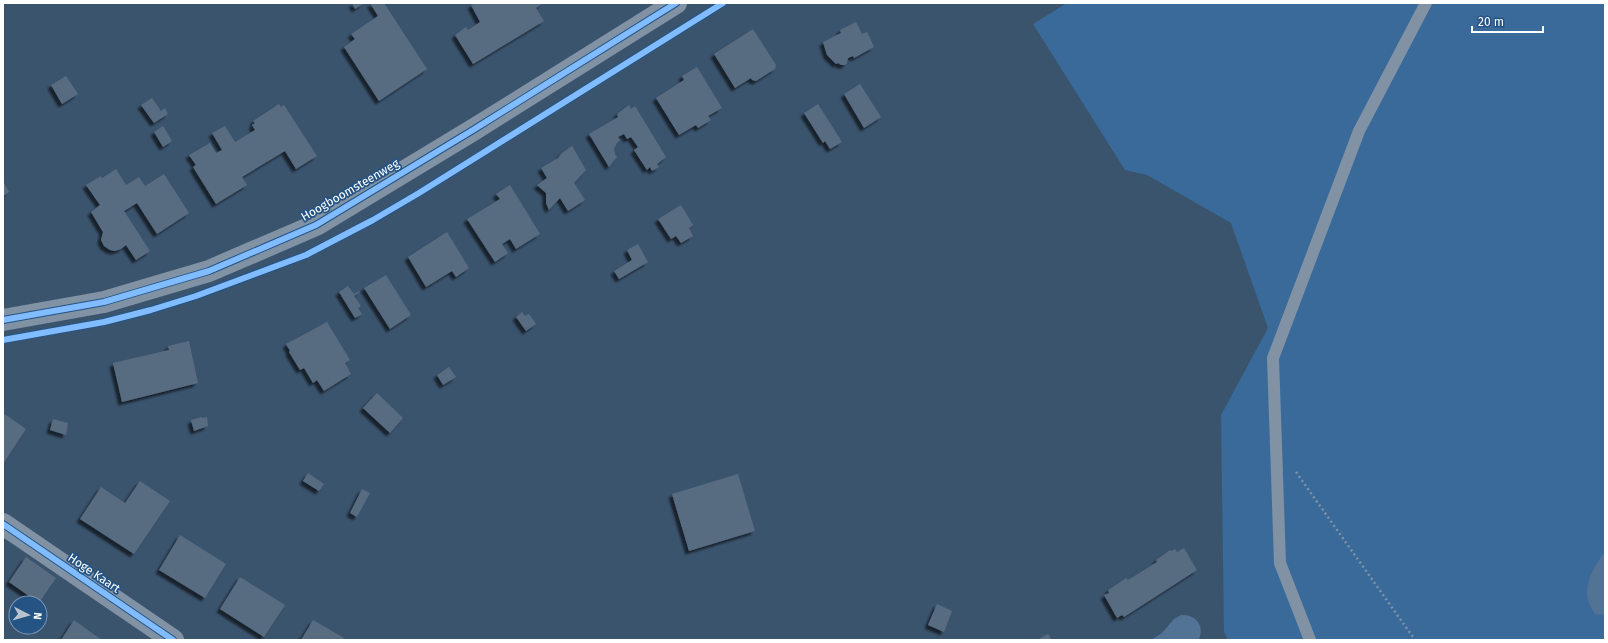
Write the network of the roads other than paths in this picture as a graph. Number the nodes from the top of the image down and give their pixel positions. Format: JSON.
{"nodes":[{"id":1,"x":676,"y":3,"type":"edge"},
{"id":2,"x":1426,"y":3,"type":"edge"},
{"id":3,"x":3,"y":320,"type":"edge"},
{"id":4,"x":3,"y":524,"type":"edge"},
{"id":5,"x":173,"y":640,"type":"edge"},
{"id":6,"x":1310,"y":640,"type":"edge"}],
"edges":[{"from":1,"to":3,"type":"street","name":"Hoogboomsteenweg"},
{"from":2,"to":6,"type":"lane"},
{"from":4,"to":5,"type":"street","name":"Hoge Kaart"}]}
